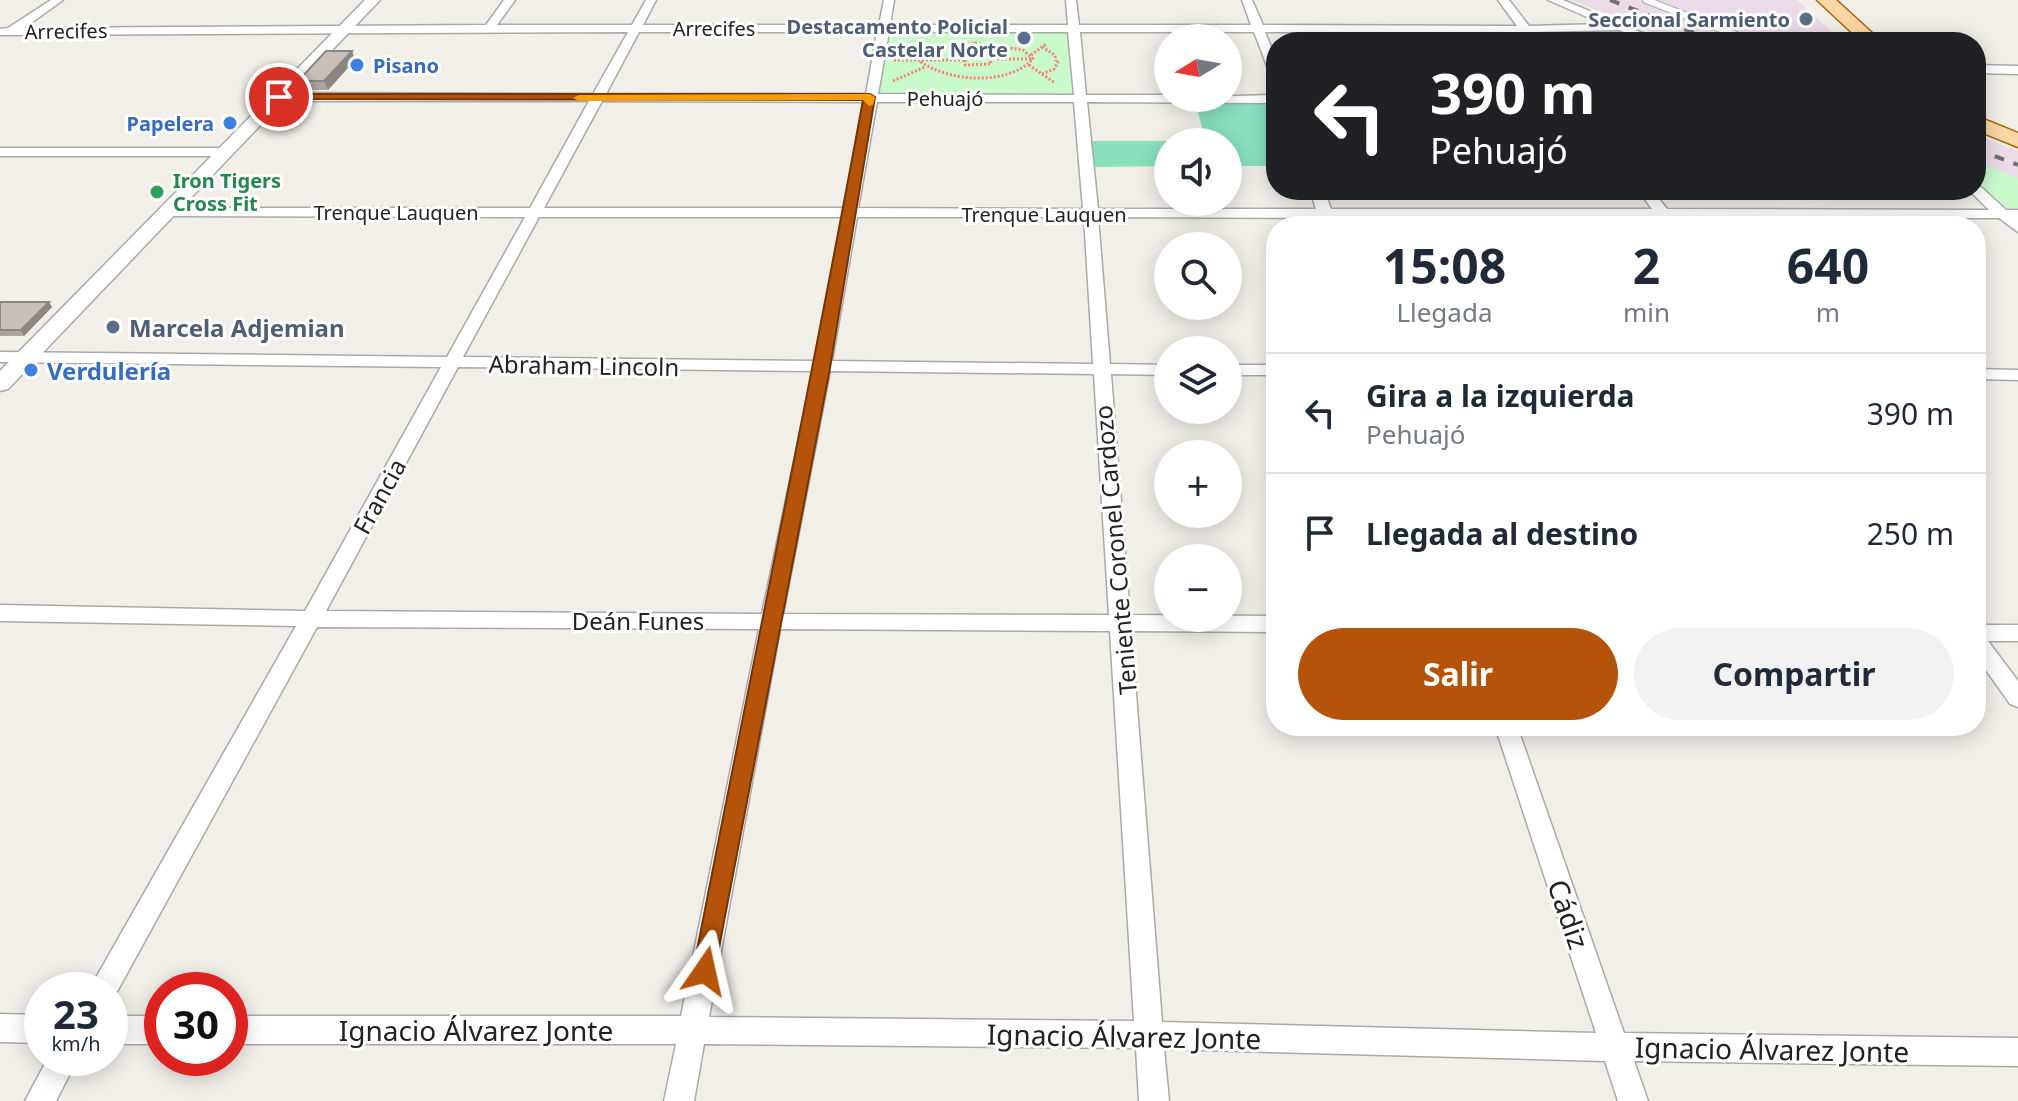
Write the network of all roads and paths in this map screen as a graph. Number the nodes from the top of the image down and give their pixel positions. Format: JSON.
{"nodes":[{"id":1,"x":58,"y":0,"type":"edge"},
{"id":2,"x":373,"y":0,"type":"edge"},
{"id":3,"x":510,"y":0,"type":"edge"},
{"id":4,"x":651,"y":0,"type":"edge"},
{"id":5,"x":889,"y":0,"type":"edge"},
{"id":6,"x":1071,"y":0,"type":"edge"},
{"id":7,"x":1247,"y":0,"type":"edge"},
{"id":8,"x":1503,"y":0,"type":"edge"},
{"id":9,"x":1553,"y":0,"type":"edge"},
{"id":10,"x":1646,"y":0,"type":"edge"},
{"id":11,"x":1826,"y":0,"type":"edge"},
{"id":12,"x":1619,"y":27,"type":"junction"},
{"id":13,"x":346,"y":28,"type":"junction"},
{"id":14,"x":489,"y":28,"type":"junction"},
{"id":15,"x":636,"y":28,"type":"junction"},
{"id":16,"x":1258,"y":28,"type":"junction"},
{"id":17,"x":883,"y":29,"type":"junction"},
{"id":18,"x":1073,"y":29,"type":"junction"},
{"id":19,"x":1525,"y":29,"type":"junction"},
{"id":20,"x":6,"y":32,"type":"edge"},
{"id":21,"x":1527,"y":32,"type":"edge"},
{"id":22,"x":1632,"y":32,"type":"edge"},
{"id":23,"x":1728,"y":32,"type":"edge"},
{"id":24,"x":1862,"y":32,"type":"edge"},
{"id":25,"x":0,"y":39,"type":"edge"},
{"id":26,"x":1042,"y":47,"type":"dead end"},
{"id":27,"x":1266,"y":48,"type":"edge"},
{"id":28,"x":925,"y":53,"type":"junction"},
{"id":29,"x":878,"y":56,"type":"junction"},
{"id":30,"x":990,"y":59,"type":"junction"},
{"id":31,"x":1033,"y":59,"type":"junction"},
{"id":32,"x":920,"y":60,"type":"junction"},
{"id":33,"x":965,"y":60,"type":"junction"},
{"id":34,"x":1056,"y":62,"type":"dead end"},
{"id":35,"x":1986,"y":69,"type":"edge"},
{"id":36,"x":2018,"y":70,"type":"edge"},
{"id":37,"x":279,"y":97,"type":"junction"},
{"id":38,"x":870,"y":97,"type":"junction"},
{"id":39,"x":598,"y":98,"type":"junction"},
{"id":40,"x":1078,"y":99,"type":"junction"},
{"id":41,"x":1266,"y":99,"type":"edge"},
{"id":42,"x":1986,"y":127,"type":"edge"},
{"id":43,"x":2018,"y":141,"type":"edge"},
{"id":44,"x":0,"y":152,"type":"edge"},
{"id":45,"x":224,"y":152,"type":"junction"},
{"id":46,"x":1986,"y":197,"type":"edge"},
{"id":47,"x":1653,"y":200,"type":"edge"},
{"id":48,"x":536,"y":211,"type":"junction"},
{"id":49,"x":167,"y":212,"type":"junction"},
{"id":50,"x":849,"y":214,"type":"junction"},
{"id":51,"x":1091,"y":214,"type":"junction"},
{"id":52,"x":2010,"y":214,"type":"edge"},
{"id":53,"x":1665,"y":216,"type":"edge"},
{"id":54,"x":1896,"y":216,"type":"edge"},
{"id":55,"x":1266,"y":218,"type":"edge"},
{"id":56,"x":2018,"y":228,"type":"edge"},
{"id":57,"x":0,"y":357,"type":"edge"},
{"id":58,"x":26,"y":357,"type":"junction"},
{"id":59,"x":452,"y":364,"type":"junction"},
{"id":60,"x":822,"y":368,"type":"junction"},
{"id":61,"x":1101,"y":370,"type":"junction"},
{"id":62,"x":1154,"y":370,"type":"edge"},
{"id":63,"x":1242,"y":370,"type":"edge"},
{"id":64,"x":1266,"y":370,"type":"edge"},
{"id":65,"x":1986,"y":374,"type":"edge"},
{"id":66,"x":2018,"y":375,"type":"edge"},
{"id":67,"x":0,"y":384,"type":"edge"},
{"id":68,"x":0,"y":613,"type":"edge"},
{"id":69,"x":311,"y":619,"type":"junction"},
{"id":70,"x":771,"y":620,"type":"junction"},
{"id":71,"x":1122,"y":624,"type":"junction"},
{"id":72,"x":1266,"y":624,"type":"edge"},
{"id":73,"x":1986,"y":633,"type":"edge"},
{"id":74,"x":2018,"y":633,"type":"edge"},
{"id":75,"x":1986,"y":654,"type":"edge"},
{"id":76,"x":2018,"y":698,"type":"edge"},
{"id":77,"x":1509,"y":736,"type":"edge"},
{"id":78,"x":113,"y":972,"type":"edge"},
{"id":79,"x":0,"y":1028,"type":"edge"},
{"id":80,"x":24,"y":1029,"type":"edge"},
{"id":81,"x":248,"y":1030,"type":"edge"},
{"id":82,"x":694,"y":1030,"type":"junction"},
{"id":83,"x":1149,"y":1035,"type":"junction"},
{"id":84,"x":1614,"y":1047,"type":"junction"},
{"id":85,"x":2018,"y":1052,"type":"edge"},
{"id":86,"x":54,"y":1076,"type":"edge"},
{"id":87,"x":40,"y":1101,"type":"edge"},
{"id":88,"x":679,"y":1101,"type":"edge"},
{"id":89,"x":1154,"y":1101,"type":"edge"},
{"id":90,"x":1633,"y":1101,"type":"edge"}],
"edges":[{"from":1,"to":20,"type":"street"},
{"from":2,"to":13,"type":"street"},
{"from":3,"to":14,"type":"street"},
{"from":4,"to":15,"type":"street","name":"Francia"},
{"from":5,"to":17,"type":"street"},
{"from":6,"to":18,"type":"street","name":"Teniente Coronel Cardozo"},
{"from":7,"to":16,"type":"street"},
{"from":8,"to":19,"type":"street"},
{"from":9,"to":12,"type":"street"},
{"from":10,"to":23,"type":"lane"},
{"from":11,"to":24,"type":"main road"},
{"from":12,"to":19,"type":"street","name":"Arrecifes"},
{"from":12,"to":22,"type":"street"},
{"from":13,"to":14,"type":"street","name":"Arrecifes"},
{"from":13,"to":20,"type":"street","name":"Arrecifes"},
{"from":13,"to":37,"type":"street"},
{"from":14,"to":15,"type":"street","name":"Arrecifes"},
{"from":15,"to":17,"type":"street","name":"Arrecifes"},
{"from":15,"to":39,"type":"street","name":"Francia"},
{"from":16,"to":18,"type":"street","name":"Arrecifes"},
{"from":16,"to":19,"type":"street","name":"Arrecifes"},
{"from":16,"to":27,"type":"street"},
{"from":17,"to":18,"type":"street","name":"Arrecifes"},
{"from":17,"to":29,"type":"street"},
{"from":18,"to":40,"type":"street","name":"Teniente Coronel Cardozo"},
{"from":19,"to":21,"type":"street"},
{"from":20,"to":25,"type":"street"},
{"from":26,"to":34,"type":"path"},
{"from":28,"to":29,"type":"path"},
{"from":28,"to":31,"type":"path"},
{"from":28,"to":32,"type":"path"},
{"from":29,"to":32,"type":"path"},
{"from":29,"to":38,"type":"street"},
{"from":30,"to":31,"type":"path"},
{"from":30,"to":33,"type":"path"},
{"from":30,"to":33,"type":"path"},
{"from":31,"to":32,"type":"path"},
{"from":32,"to":33,"type":"path"},
{"from":35,"to":36,"type":"street"},
{"from":37,"to":39,"type":"street","name":"Pehuajó"},
{"from":37,"to":45,"type":"street"},
{"from":38,"to":39,"type":"street","name":"Pehuajó"},
{"from":38,"to":40,"type":"street","name":"Pehuajó"},
{"from":38,"to":50,"type":"street"},
{"from":39,"to":48,"type":"street","name":"Francia"},
{"from":40,"to":41,"type":"street","name":"Pehuajó"},
{"from":40,"to":51,"type":"street","name":"Teniente Coronel Cardozo"},
{"from":42,"to":43,"type":"main road"},
{"from":44,"to":45,"type":"street"},
{"from":45,"to":49,"type":"street"},
{"from":46,"to":52,"type":"street"},
{"from":47,"to":53,"type":"street"},
{"from":48,"to":49,"type":"street","name":"Trenque Lauquen"},
{"from":48,"to":50,"type":"street","name":"Trenque Lauquen"},
{"from":48,"to":59,"type":"street","name":"Francia"},
{"from":49,"to":58,"type":"street"},
{"from":50,"to":51,"type":"street","name":"Trenque Lauquen"},
{"from":50,"to":60,"type":"street"},
{"from":51,"to":55,"type":"street","name":"Trenque Lauquen"},
{"from":51,"to":61,"type":"street","name":"Teniente Coronel Cardozo"},
{"from":52,"to":54,"type":"street","name":"Trenque Lauquen"},
{"from":52,"to":56,"type":"street"},
{"from":57,"to":58,"type":"street","name":"Abraham Lincoln"},
{"from":58,"to":59,"type":"street","name":"Abraham Lincoln"},
{"from":58,"to":67,"type":"street"},
{"from":59,"to":60,"type":"street","name":"Abraham Lincoln"},
{"from":59,"to":69,"type":"street","name":"Francia"},
{"from":60,"to":61,"type":"street","name":"Abraham Lincoln"},
{"from":60,"to":70,"type":"street"},
{"from":61,"to":62,"type":"street","name":"Abraham Lincoln"},
{"from":61,"to":71,"type":"street","name":"Teniente Coronel Cardozo"},
{"from":63,"to":64,"type":"street"},
{"from":65,"to":66,"type":"street"},
{"from":68,"to":69,"type":"street","name":"Deán Funes"},
{"from":69,"to":70,"type":"street","name":"Deán Funes"},
{"from":69,"to":78,"type":"street","name":"Francia"},
{"from":70,"to":71,"type":"street","name":"Deán Funes"},
{"from":70,"to":82,"type":"street"},
{"from":71,"to":72,"type":"street","name":"Deán Funes"},
{"from":71,"to":83,"type":"street","name":"Teniente Coronel Cardozo"},
{"from":73,"to":74,"type":"street"},
{"from":75,"to":76,"type":"street"},
{"from":77,"to":84,"type":"street","name":"Cádiz"},
{"from":79,"to":80,"type":"street"},
{"from":81,"to":82,"type":"street","name":"Ignacio Álvarez Jonte"},
{"from":82,"to":83,"type":"street","name":"Ignacio Álvarez Jonte"},
{"from":82,"to":88,"type":"street"},
{"from":83,"to":84,"type":"street","name":"Ignacio Álvarez Jonte"},
{"from":83,"to":89,"type":"street","name":"Teniente Coronel Cardozo"},
{"from":84,"to":85,"type":"street","name":"Ignacio Álvarez Jonte"},
{"from":84,"to":90,"type":"street","name":"Cádiz"},
{"from":86,"to":87,"type":"street"}]}
